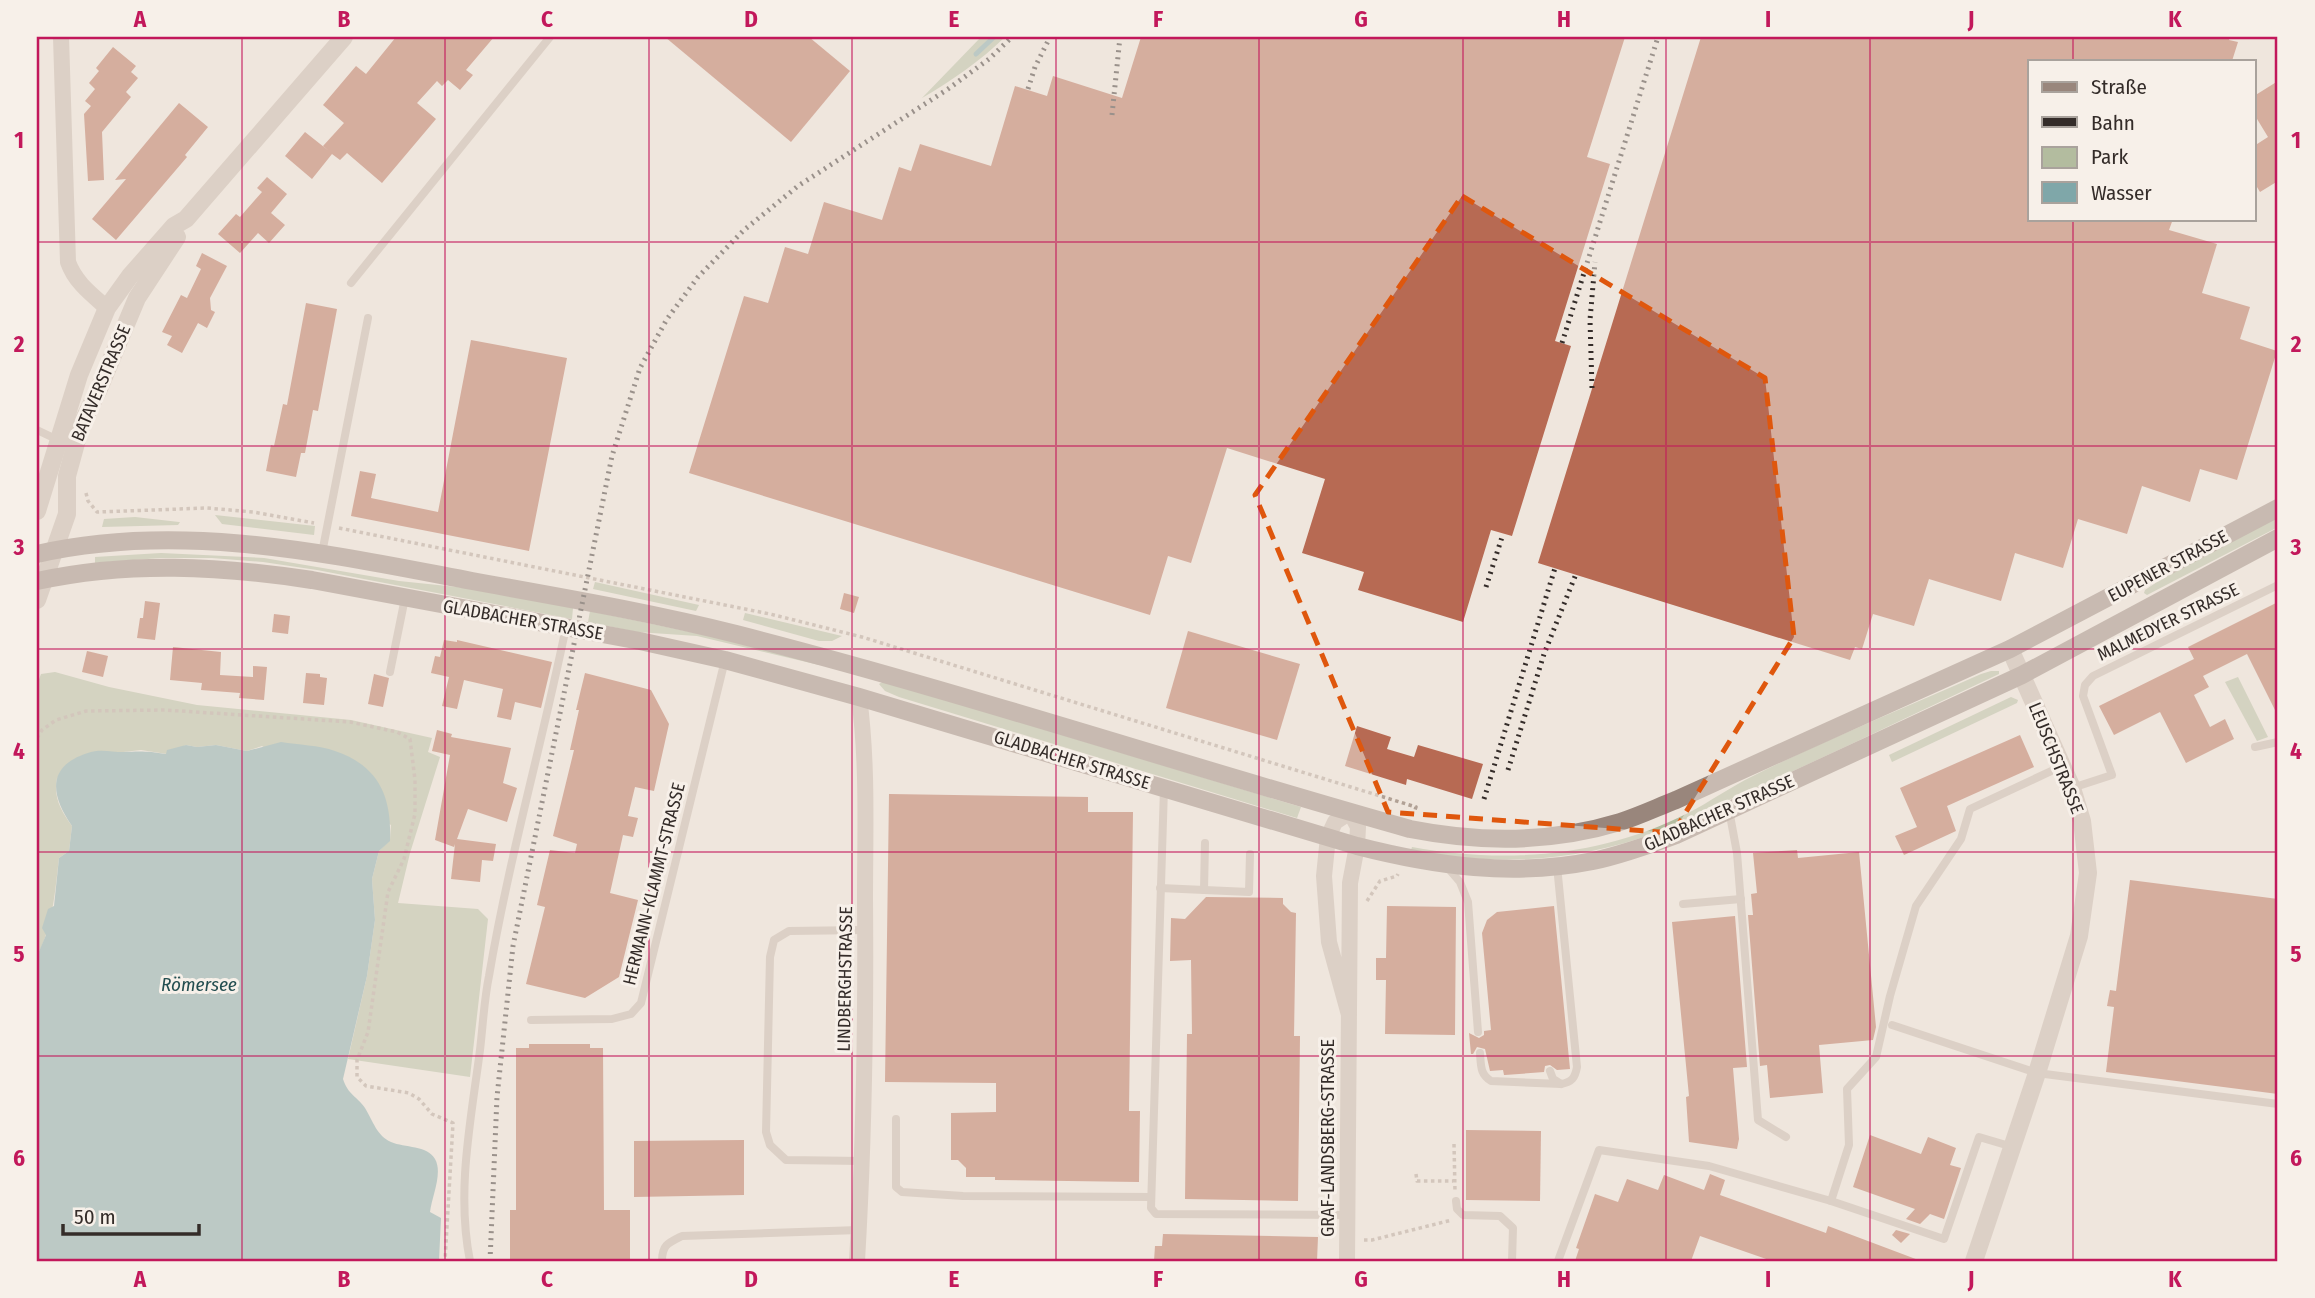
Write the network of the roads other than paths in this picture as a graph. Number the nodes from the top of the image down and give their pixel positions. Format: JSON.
{"nodes":[{"id":1,"x":61,"y":37,"type":"edge"},
{"id":2,"x":344,"y":37,"type":"edge"},
{"id":3,"x":550,"y":37,"type":"edge"},
{"id":4,"x":186,"y":219,"type":"junction"},
{"id":5,"x":351,"y":283,"type":"dead end"},
{"id":6,"x":137,"y":298,"type":"junction"},
{"id":7,"x":107,"y":308,"type":"junction"},
{"id":8,"x":368,"y":318,"type":"dead end"},
{"id":9,"x":80,"y":425,"type":"junction"},
{"id":10,"x":37,"y":430,"type":"edge"},
{"id":11,"x":58,"y":440,"type":"junction"},
{"id":12,"x":2278,"y":508,"type":"edge"},
{"id":13,"x":37,"y":511,"type":"edge"},
{"id":14,"x":2278,"y":538,"type":"edge"},
{"id":15,"x":56,"y":550,"type":"junction"},
{"id":16,"x":37,"y":554,"type":"edge"},
{"id":17,"x":322,"y":554,"type":"junction"},
{"id":18,"x":41,"y":580,"type":"edge"},
{"id":19,"x":2278,"y":585,"type":"edge"},
{"id":20,"x":405,"y":598,"type":"junction"},
{"id":21,"x":37,"y":600,"type":"edge"},
{"id":22,"x":2059,"y":625,"type":"joint"},
{"id":23,"x":566,"y":628,"type":"junction"},
{"id":24,"x":2010,"y":649,"type":"junction"},
{"id":25,"x":2071,"y":650,"type":"joint"},
{"id":26,"x":725,"y":660,"type":"junction"},
{"id":27,"x":855,"y":665,"type":"junction"},
{"id":28,"x":390,"y":672,"type":"dead end"},
{"id":29,"x":2022,"y":674,"type":"junction"},
{"id":30,"x":859,"y":697,"type":"junction"},
{"id":31,"x":2278,"y":741,"type":"edge"},
{"id":32,"x":2255,"y":747,"type":"dead end"},
{"id":33,"x":2062,"y":766,"type":"junction"},
{"id":34,"x":1164,"y":788,"type":"junction"},
{"id":35,"x":2072,"y":789,"type":"junction"},
{"id":36,"x":1729,"y":810,"type":"junction"},
{"id":37,"x":1350,"y":812,"type":"junction"},
{"id":38,"x":1328,"y":837,"type":"junction"},
{"id":39,"x":1205,"y":843,"type":"dead end"},
{"id":40,"x":1357,"y":846,"type":"junction"},
{"id":41,"x":1250,"y":854,"type":"dead end"},
{"id":42,"x":1445,"y":865,"type":"junction"},
{"id":43,"x":1557,"y":866,"type":"junction"},
{"id":44,"x":1160,"y":888,"type":"junction"},
{"id":45,"x":1204,"y":890,"type":"junction"},
{"id":46,"x":1741,"y":900,"type":"junction"},
{"id":47,"x":1683,"y":904,"type":"dead end"},
{"id":48,"x":865,"y":930,"type":"junction"},
{"id":49,"x":1349,"y":1015,"type":"junction"},
{"id":50,"x":531,"y":1020,"type":"dead end"},
{"id":51,"x":1892,"y":1026,"type":"dead end"},
{"id":52,"x":1478,"y":1032,"type":"dead end"},
{"id":53,"x":1480,"y":1053,"type":"dead end"},
{"id":54,"x":1550,"y":1071,"type":"dead end"},
{"id":55,"x":2037,"y":1073,"type":"junction"},
{"id":56,"x":1511,"y":1075,"type":"dead end"},
{"id":57,"x":1504,"y":1082,"type":"junction"},
{"id":58,"x":1561,"y":1084,"type":"junction"},
{"id":59,"x":2278,"y":1104,"type":"edge"},
{"id":60,"x":896,"y":1119,"type":"dead end"},
{"id":61,"x":1786,"y":1137,"type":"dead end"},
{"id":62,"x":2012,"y":1147,"type":"junction"},
{"id":63,"x":862,"y":1161,"type":"junction"},
{"id":64,"x":1151,"y":1198,"type":"junction"},
{"id":65,"x":1456,"y":1201,"type":"road end"},
{"id":66,"x":1831,"y":1201,"type":"junction"},
{"id":67,"x":1347,"y":1215,"type":"junction"},
{"id":68,"x":859,"y":1230,"type":"junction"},
{"id":69,"x":470,"y":1261,"type":"edge"},
{"id":70,"x":663,"y":1261,"type":"edge"},
{"id":71,"x":857,"y":1261,"type":"edge"},
{"id":72,"x":1346,"y":1261,"type":"edge"},
{"id":73,"x":1512,"y":1261,"type":"edge"},
{"id":74,"x":1558,"y":1261,"type":"edge"},
{"id":75,"x":1974,"y":1261,"type":"edge"}],
"edges":[{"from":1,"to":7,"type":"street"},
{"from":2,"to":4,"type":"street","name":"BATAVERSTRASSE"},
{"from":3,"to":5,"type":"lane"},
{"from":4,"to":6,"type":"street","name":"BATAVERSTRASSE"},
{"from":4,"to":7,"type":"street","name":"BATAVERSTRASSE"},
{"from":6,"to":7,"type":"street"},
{"from":6,"to":9,"type":"street","name":"BATAVERSTRASSE"},
{"from":7,"to":9,"type":"street"},
{"from":7,"to":11,"type":"street","name":"BATAVERSTRASSE"},
{"from":8,"to":17,"type":"lane"},
{"from":9,"to":15,"type":"street","name":"BATAVERSTRASSE"},
{"from":10,"to":11,"type":"lane"},
{"from":11,"to":13,"type":"street","name":"BATAVERSTRASSE"},
{"from":12,"to":22,"type":"main road","name":"EUPENER STRASSE"},
{"from":14,"to":25,"type":"main road","name":"EUPENER STRASSE"},
{"from":15,"to":16,"type":"main road","name":"GLADBACHER STRASSE"},
{"from":15,"to":17,"type":"main road","name":"GLADBACHER STRASSE"},
{"from":15,"to":18,"type":"street","name":"BATAVERSTRASSE"},
{"from":17,"to":27,"type":"main road","name":"GLADBACHER STRASSE"},
{"from":18,"to":20,"type":"main road","name":"GLADBACHER STRASSE"},
{"from":18,"to":21,"type":"street","name":"BATAVERSTRASSE"},
{"from":19,"to":35,"type":"lane","name":"MALMEDYER STRASSE"},
{"from":20,"to":23,"type":"main road","name":"GLADBACHER STRASSE"},
{"from":20,"to":28,"type":"lane"},
{"from":22,"to":24,"type":"main road","name":"GLADBACHER STRASSE"},
{"from":23,"to":26,"type":"main road","name":"GLADBACHER STRASSE"},
{"from":23,"to":69,"type":"lane"},
{"from":24,"to":29,"type":"street","name":"LEUSCHSTRASSE"},
{"from":24,"to":37,"type":"main road","name":"GLADBACHER STRASSE"},
{"from":25,"to":29,"type":"main road","name":"GLADBACHER STRASSE"},
{"from":26,"to":30,"type":"main road","name":"GLADBACHER STRASSE"},
{"from":26,"to":50,"type":"lane","name":"HERMANN-KLAMMT-STRASSE"},
{"from":27,"to":30,"type":"main road"},
{"from":27,"to":37,"type":"main road","name":"GLADBACHER STRASSE"},
{"from":29,"to":33,"type":"street","name":"LEUSCHSTRASSE"},
{"from":29,"to":36,"type":"main road","name":"GLADBACHER STRASSE"},
{"from":30,"to":34,"type":"main road","name":"GLADBACHER STRASSE"},
{"from":30,"to":48,"type":"street","name":"LINDBERGHSTRASSE"},
{"from":31,"to":32,"type":"lane"},
{"from":33,"to":35,"type":"street","name":"LEUSCHSTRASSE"},
{"from":33,"to":66,"type":"lane"},
{"from":34,"to":38,"type":"main road","name":"GLADBACHER STRASSE"},
{"from":34,"to":44,"type":"lane"},
{"from":35,"to":55,"type":"street","name":"LEUSCHSTRASSE"},
{"from":36,"to":43,"type":"main road","name":"GLADBACHER STRASSE"},
{"from":36,"to":46,"type":"lane"},
{"from":37,"to":38,"type":"street"},
{"from":37,"to":40,"type":"street","name":"GRAF-LANDSBERG-STRASSE"},
{"from":38,"to":40,"type":"main road","name":"GLADBACHER STRASSE"},
{"from":38,"to":49,"type":"street","name":"GRAF-LANDSBERG-STRASSE"},
{"from":39,"to":45,"type":"lane"},
{"from":40,"to":42,"type":"main road","name":"GLADBACHER STRASSE"},
{"from":40,"to":49,"type":"street","name":"GRAF-LANDSBERG-STRASSE"},
{"from":41,"to":45,"type":"lane"},
{"from":42,"to":43,"type":"main road","name":"GLADBACHER STRASSE"},
{"from":42,"to":52,"type":"lane"},
{"from":43,"to":58,"type":"lane"},
{"from":44,"to":45,"type":"lane"},
{"from":44,"to":64,"type":"lane"},
{"from":46,"to":47,"type":"lane"},
{"from":46,"to":61,"type":"lane"},
{"from":48,"to":63,"type":"street","name":"LINDBERGHSTRASSE"},
{"from":48,"to":63,"type":"lane"},
{"from":49,"to":67,"type":"street","name":"GRAF-LANDSBERG-STRASSE"},
{"from":51,"to":55,"type":"lane"},
{"from":53,"to":57,"type":"lane"},
{"from":54,"to":58,"type":"lane"},
{"from":55,"to":59,"type":"lane"},
{"from":55,"to":62,"type":"street","name":"LEUSCHSTRASSE"},
{"from":56,"to":57,"type":"lane"},
{"from":57,"to":58,"type":"lane"},
{"from":60,"to":64,"type":"lane"},
{"from":62,"to":66,"type":"lane"},
{"from":62,"to":75,"type":"street","name":"LEUSCHSTRASSE"},
{"from":63,"to":68,"type":"street","name":"LINDBERGHSTRASSE"},
{"from":64,"to":67,"type":"lane"},
{"from":65,"to":73,"type":"lane"},
{"from":66,"to":74,"type":"lane"},
{"from":67,"to":72,"type":"street","name":"GRAF-LANDSBERG-STRASSE"},
{"from":68,"to":70,"type":"lane"},
{"from":68,"to":71,"type":"street","name":"LINDBERGHSTRASSE"}]}
